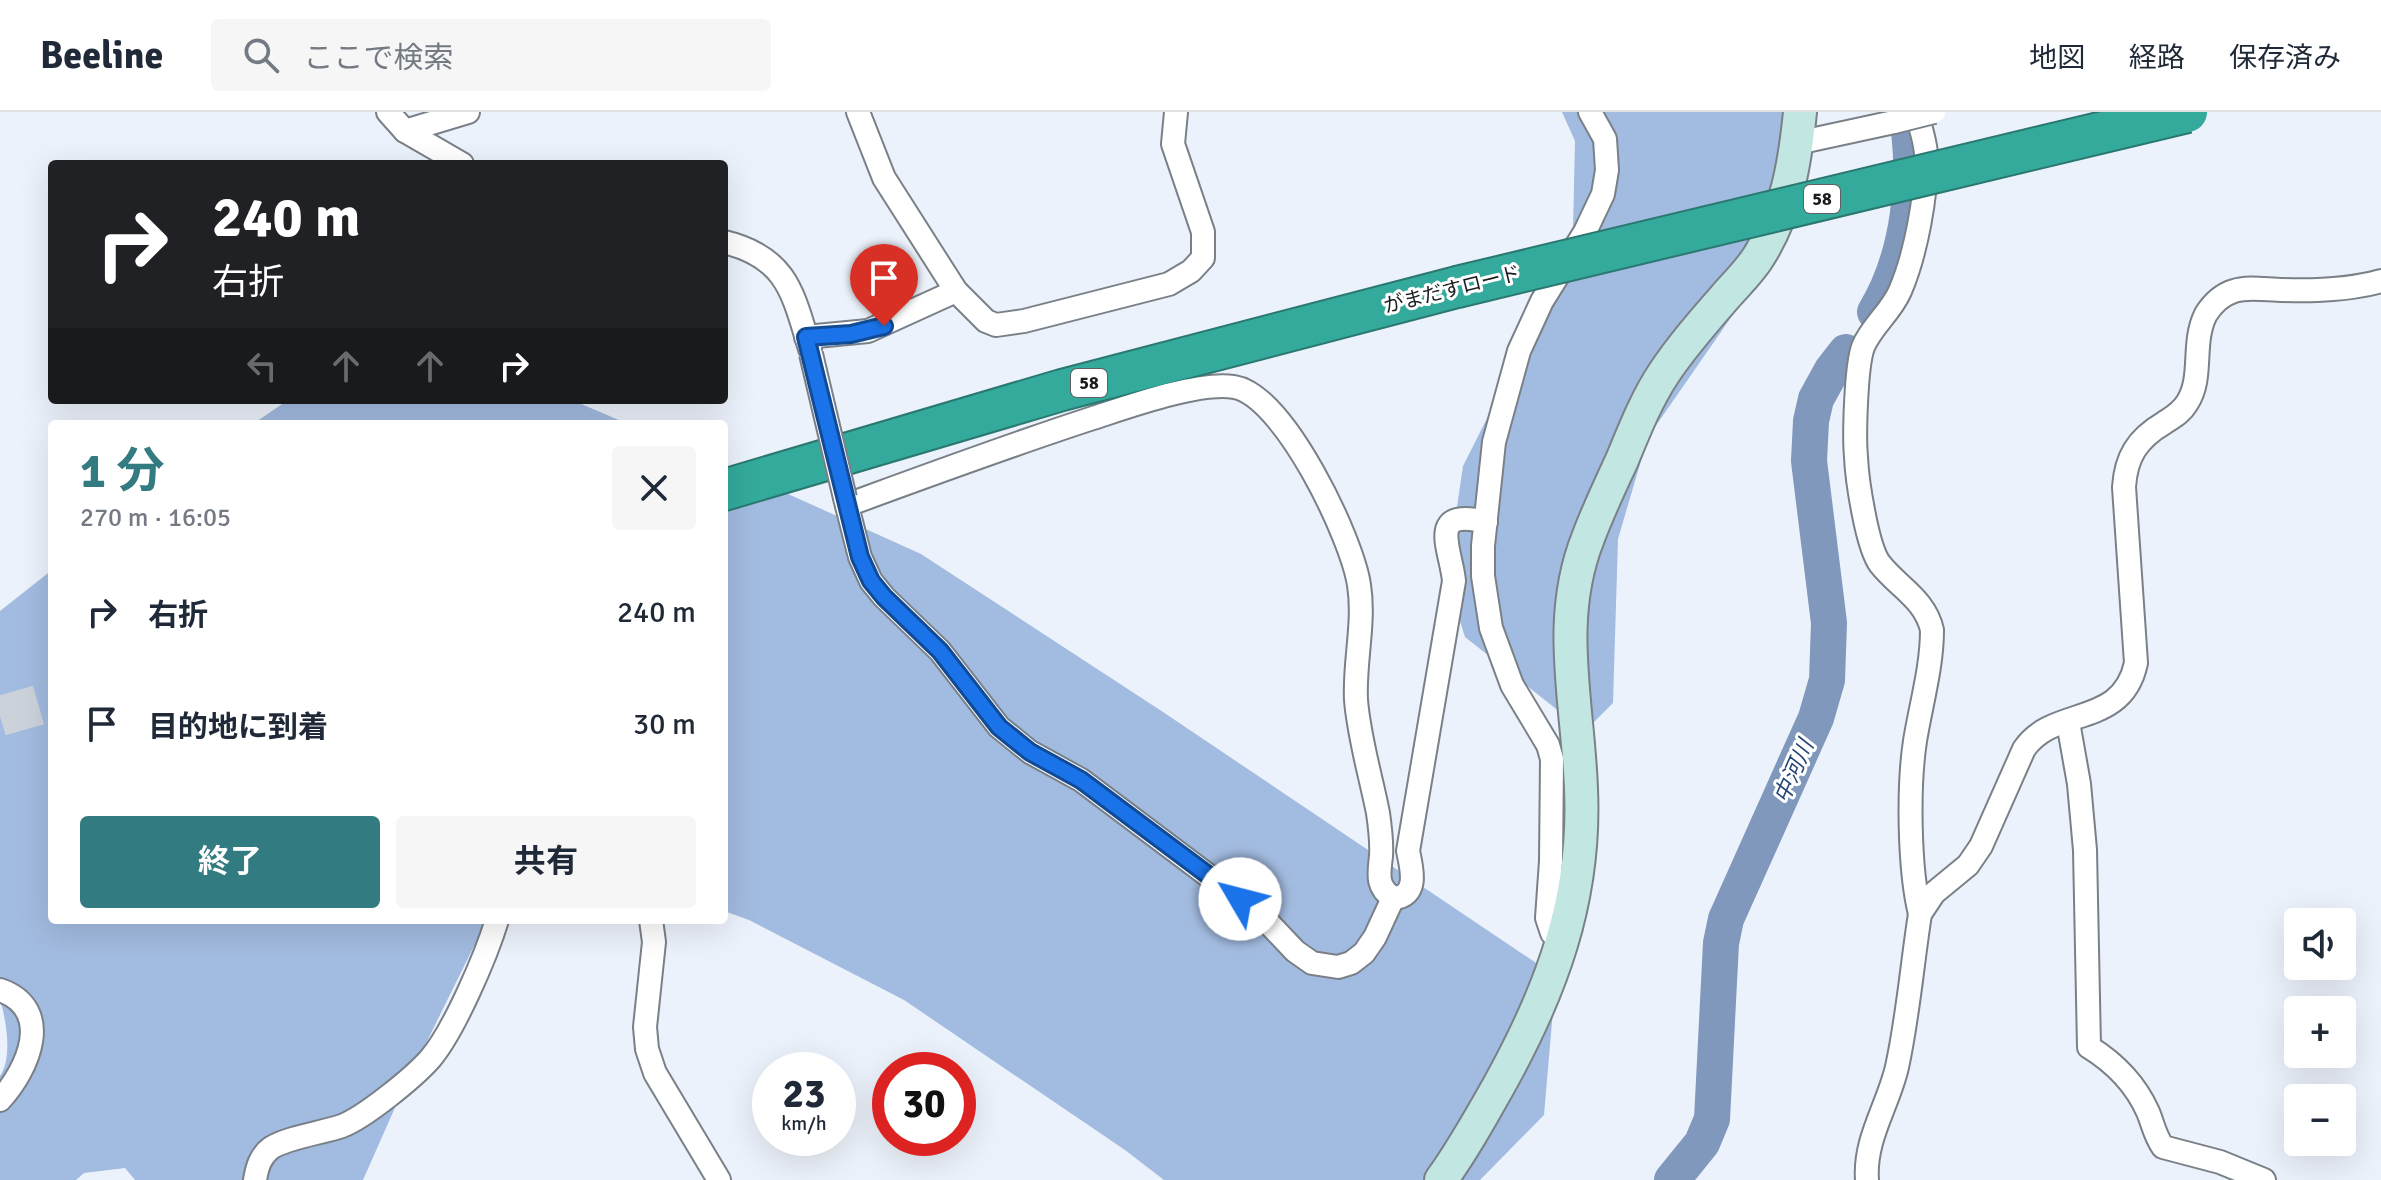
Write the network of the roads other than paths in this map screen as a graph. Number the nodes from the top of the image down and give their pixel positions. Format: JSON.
{"nodes":[{"id":1,"x":388,"y":112,"type":"edge"},
{"id":2,"x":468,"y":112,"type":"edge"},
{"id":3,"x":858,"y":112,"type":"edge"},
{"id":4,"x":1176,"y":112,"type":"edge"},
{"id":5,"x":1590,"y":112,"type":"edge"},
{"id":6,"x":1916,"y":112,"type":"edge"},
{"id":7,"x":1934,"y":112,"type":"edge"},
{"id":8,"x":2187,"y":112,"type":"edge"},
{"id":9,"x":1798,"y":128,"type":"edge"},
{"id":10,"x":405,"y":131,"type":"junction"},
{"id":11,"x":455,"y":160,"type":"edge"},
{"id":12,"x":728,"y":243,"type":"edge"},
{"id":13,"x":2381,"y":281,"type":"edge"},
{"id":14,"x":956,"y":291,"type":"junction"},
{"id":15,"x":809,"y":346,"type":"junction"},
{"id":16,"x":728,"y":489,"type":"edge"},
{"id":17,"x":846,"y":501,"type":"junction"},
{"id":18,"x":1486,"y":522,"type":"junction"},
{"id":19,"x":2068,"y":722,"type":"junction"},
{"id":20,"x":1393,"y":898,"type":"junction"},
{"id":21,"x":1920,"y":914,"type":"junction"},
{"id":22,"x":496,"y":924,"type":"edge"},
{"id":23,"x":652,"y":924,"type":"edge"},
{"id":24,"x":1562,"y":944,"type":"junction"},
{"id":25,"x":0,"y":990,"type":"edge"},
{"id":26,"x":0,"y":1100,"type":"edge"},
{"id":27,"x":255,"y":1180,"type":"edge"},
{"id":28,"x":719,"y":1180,"type":"edge"},
{"id":29,"x":1441,"y":1180,"type":"edge"},
{"id":30,"x":1867,"y":1180,"type":"edge"},
{"id":31,"x":2264,"y":1180,"type":"edge"}],
"edges":[{"from":1,"to":10,"type":"street"},
{"from":2,"to":10,"type":"street"},
{"from":3,"to":14,"type":"street"},
{"from":4,"to":14,"type":"street"},
{"from":5,"to":18,"type":"street"},
{"from":6,"to":21,"type":"street"},
{"from":7,"to":9,"type":"street","bridge":true},
{"from":8,"to":16,"type":"highway","name":"がまだすロード","number":"58","bridge":true},
{"from":9,"to":24,"type":"street"},
{"from":10,"to":11,"type":"street"},
{"from":12,"to":15,"type":"street"},
{"from":13,"to":19,"type":"street"},
{"from":14,"to":15,"type":"street"},
{"from":15,"to":17,"type":"street","bridge":true},
{"from":17,"to":20,"type":"street"},
{"from":17,"to":20,"type":"street"},
{"from":18,"to":20,"type":"street"},
{"from":18,"to":24,"type":"street"},
{"from":19,"to":21,"type":"street"},
{"from":19,"to":31,"type":"street"},
{"from":21,"to":30,"type":"street"},
{"from":22,"to":27,"type":"street"},
{"from":23,"to":28,"type":"street"},
{"from":24,"to":29,"type":"street"},
{"from":25,"to":26,"type":"street"}]}
